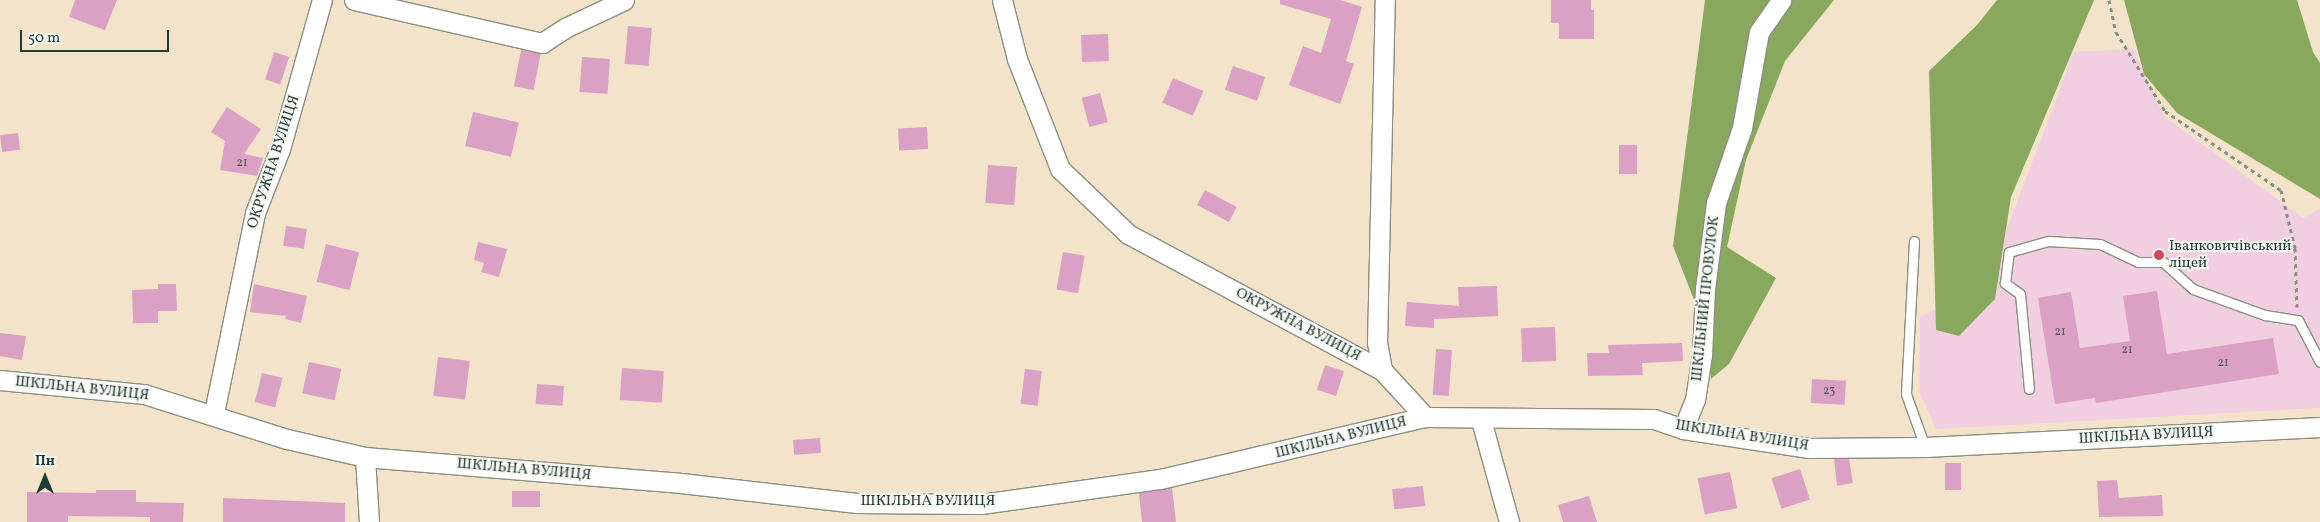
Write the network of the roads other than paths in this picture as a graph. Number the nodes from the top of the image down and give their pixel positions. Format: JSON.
{"nodes":[{"id":1,"x":322,"y":0,"type":"edge"},
{"id":2,"x":354,"y":0,"type":"edge"},
{"id":3,"x":624,"y":0,"type":"edge"},
{"id":4,"x":1002,"y":0,"type":"edge"},
{"id":5,"x":1385,"y":0,"type":"edge"},
{"id":6,"x":1781,"y":0,"type":"edge"},
{"id":7,"x":428,"y":9,"type":"edge"},
{"id":8,"x":1914,"y":241,"type":"dead end"},
{"id":9,"x":2320,"y":362,"type":"edge"},
{"id":10,"x":1382,"y":370,"type":"junction"},
{"id":11,"x":0,"y":380,"type":"edge"},
{"id":12,"x":2029,"y":389,"type":"dead end"},
{"id":13,"x":214,"y":413,"type":"junction"},
{"id":14,"x":1425,"y":417,"type":"junction"},
{"id":15,"x":1482,"y":420,"type":"junction"},
{"id":16,"x":2320,"y":427,"type":"edge"},
{"id":17,"x":1683,"y":428,"type":"junction"},
{"id":18,"x":1925,"y":447,"type":"junction"},
{"id":19,"x":366,"y":457,"type":"junction"},
{"id":20,"x":369,"y":522,"type":"edge"},
{"id":21,"x":1509,"y":522,"type":"edge"}],
"edges":[{"from":1,"to":13,"type":"street","name":"ОКРУЖНА ВУЛИЦЯ"},
{"from":2,"to":7,"type":"street"},
{"from":3,"to":7,"type":"street"},
{"from":4,"to":10,"type":"street","name":"ОКРУЖНА ВУЛИЦЯ"},
{"from":5,"to":10,"type":"street","name":"ОКРУЖНА ВУЛИЦЯ"},
{"from":6,"to":17,"type":"street","name":"ШКІЛЬНИЙ ПРОВУЛОК"},
{"from":8,"to":18,"type":"lane"},
{"from":9,"to":12,"type":"lane"},
{"from":10,"to":14,"type":"street"},
{"from":11,"to":13,"type":"street","name":"ШКІЛЬНА ВУЛИЦЯ"},
{"from":13,"to":19,"type":"street","name":"ШКІЛЬНА ВУЛИЦЯ"},
{"from":14,"to":15,"type":"street","name":"ШКІЛЬНА ВУЛИЦЯ"},
{"from":14,"to":19,"type":"street","name":"ШКІЛЬНА ВУЛИЦЯ"},
{"from":15,"to":17,"type":"street","name":"ШКІЛЬНА ВУЛИЦЯ"},
{"from":15,"to":21,"type":"street"},
{"from":16,"to":18,"type":"street","name":"ШКІЛЬНА ВУЛИЦЯ"},
{"from":17,"to":18,"type":"street","name":"ШКІЛЬНА ВУЛИЦЯ"},
{"from":19,"to":20,"type":"street"}]}
